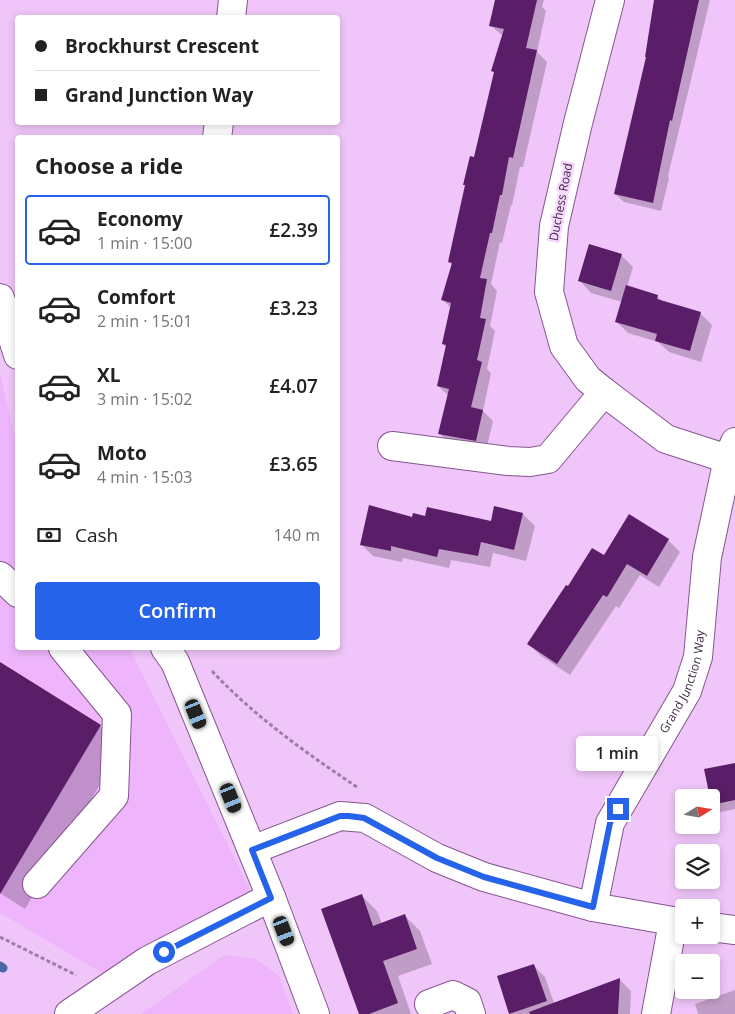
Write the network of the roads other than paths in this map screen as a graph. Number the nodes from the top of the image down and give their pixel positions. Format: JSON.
{"nodes":[{"id":1,"x":233,"y":0,"type":"edge"},
{"id":2,"x":610,"y":0,"type":"edge"},
{"id":3,"x":231,"y":15,"type":"edge"},
{"id":4,"x":0,"y":298,"type":"edge"},
{"id":5,"x":15,"y":346,"type":"edge"},
{"id":6,"x":604,"y":392,"type":"junction"},
{"id":7,"x":392,"y":446,"type":"dead end"},
{"id":8,"x":732,"y":450,"type":"edge"},
{"id":9,"x":0,"y":576,"type":"edge"},
{"id":10,"x":15,"y":590,"type":"edge"},
{"id":11,"x":65,"y":650,"type":"edge"},
{"id":12,"x":166,"y":650,"type":"edge"},
{"id":13,"x":252,"y":850,"type":"junction"},
{"id":14,"x":37,"y":884,"type":"dead end"},
{"id":15,"x":271,"y":898,"type":"junction"},
{"id":16,"x":593,"y":907,"type":"junction"},
{"id":17,"x":675,"y":921,"type":"edge"},
{"id":18,"x":720,"y":928,"type":"edge"},
{"id":19,"x":735,"y":930,"type":"edge"},
{"id":20,"x":675,"y":935,"type":"edge"},
{"id":21,"x":429,"y":1004,"type":"dead end"},
{"id":22,"x":69,"y":1014,"type":"edge"},
{"id":23,"x":315,"y":1014,"type":"edge"},
{"id":24,"x":471,"y":1014,"type":"edge"},
{"id":25,"x":656,"y":1014,"type":"edge"}],
"edges":[{"from":1,"to":3,"type":"street"},
{"from":2,"to":6,"type":"street","name":"Duchess Road"},
{"from":4,"to":5,"type":"street"},
{"from":6,"to":7,"type":"street"},
{"from":6,"to":8,"type":"street","name":"Duchess Road"},
{"from":8,"to":16,"type":"street","name":"Grand Junction Way"},
{"from":9,"to":10,"type":"street"},
{"from":11,"to":14,"type":"street"},
{"from":12,"to":13,"type":"street"},
{"from":13,"to":15,"type":"street"},
{"from":13,"to":16,"type":"street"},
{"from":15,"to":22,"type":"street"},
{"from":15,"to":23,"type":"street"},
{"from":16,"to":17,"type":"street"},
{"from":18,"to":19,"type":"street"},
{"from":20,"to":25,"type":"street"},
{"from":21,"to":24,"type":"street"}]}
